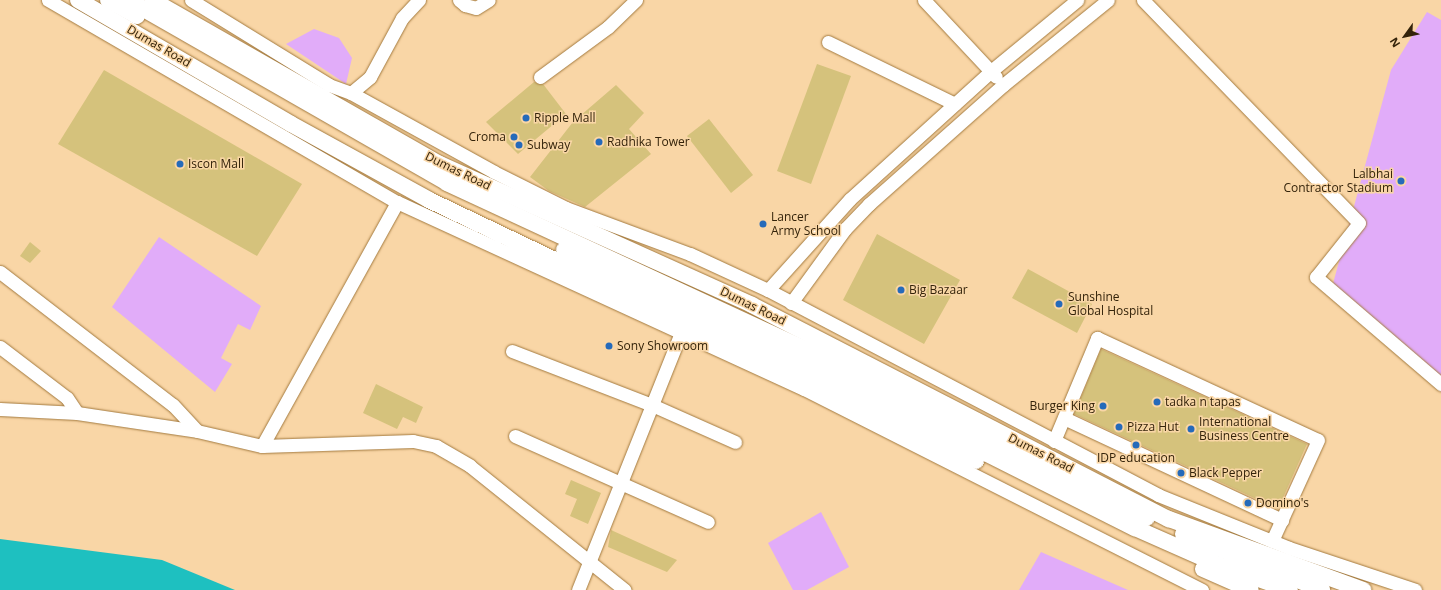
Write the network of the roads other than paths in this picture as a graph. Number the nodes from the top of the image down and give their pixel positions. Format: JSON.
{"nodes":[{"id":1,"x":48,"y":0,"type":"edge"},
{"id":2,"x":78,"y":0,"type":"edge"},
{"id":3,"x":108,"y":0,"type":"edge"},
{"id":4,"x":128,"y":0,"type":"edge"},
{"id":5,"x":152,"y":0,"type":"edge"},
{"id":6,"x":191,"y":0,"type":"edge"},
{"id":7,"x":419,"y":0,"type":"edge"},
{"id":8,"x":459,"y":0,"type":"edge"},
{"id":9,"x":489,"y":0,"type":"edge"},
{"id":10,"x":636,"y":0,"type":"edge"},
{"id":11,"x":924,"y":0,"type":"edge"},
{"id":12,"x":1077,"y":0,"type":"edge"},
{"id":13,"x":1108,"y":0,"type":"edge"},
{"id":14,"x":1144,"y":0,"type":"edge"},
{"id":15,"x":828,"y":42,"type":"dead end"},
{"id":16,"x":991,"y":71,"type":"junction"},
{"id":17,"x":540,"y":77,"type":"dead end"},
{"id":18,"x":1003,"y":85,"type":"junction"},
{"id":19,"x":351,"y":93,"type":"junction"},
{"id":20,"x":955,"y":104,"type":"junction"},
{"id":21,"x":397,"y":202,"type":"junction"},
{"id":22,"x":0,"y":272,"type":"edge"},
{"id":23,"x":768,"y":290,"type":"junction"},
{"id":24,"x":791,"y":303,"type":"junction"},
{"id":25,"x":681,"y":332,"type":"junction"},
{"id":26,"x":0,"y":347,"type":"edge"},
{"id":27,"x":512,"y":351,"type":"dead end"},
{"id":28,"x":1441,"y":384,"type":"edge"},
{"id":29,"x":652,"y":405,"type":"junction"},
{"id":30,"x":0,"y":409,"type":"edge"},
{"id":31,"x":77,"y":413,"type":"junction"},
{"id":32,"x":1064,"y":418,"type":"junction"},
{"id":33,"x":197,"y":431,"type":"junction"},
{"id":34,"x":515,"y":436,"type":"dead end"},
{"id":35,"x":1054,"y":441,"type":"junction"},
{"id":36,"x":735,"y":442,"type":"dead end"},
{"id":37,"x":262,"y":446,"type":"junction"},
{"id":38,"x":621,"y":483,"type":"junction"},
{"id":39,"x":1282,"y":520,"type":"junction"},
{"id":40,"x":708,"y":522,"type":"dead end"},
{"id":41,"x":1272,"y":541,"type":"junction"},
{"id":42,"x":589,"y":562,"type":"junction"},
{"id":43,"x":578,"y":590,"type":"edge"},
{"id":44,"x":625,"y":590,"type":"edge"},
{"id":45,"x":1202,"y":590,"type":"edge"},
{"id":46,"x":1251,"y":590,"type":"edge"},
{"id":47,"x":1290,"y":590,"type":"edge"},
{"id":48,"x":1322,"y":590,"type":"edge"},
{"id":49,"x":1363,"y":590,"type":"edge"},
{"id":50,"x":1415,"y":590,"type":"edge"}],
"edges":[{"from":1,"to":21,"type":"street"},
{"from":2,"to":46,"type":"main road","name":"Dumas Road"},
{"from":3,"to":47,"type":"main road"},
{"from":4,"to":48,"type":"main road"},
{"from":5,"to":49,"type":"main road","name":"Dumas Road"},
{"from":6,"to":19,"type":"street"},
{"from":7,"to":19,"type":"street"},
{"from":8,"to":9,"type":"street"},
{"from":10,"to":17,"type":"street"},
{"from":11,"to":16,"type":"street"},
{"from":12,"to":16,"type":"street"},
{"from":13,"to":18,"type":"street"},
{"from":14,"to":28,"type":"street"},
{"from":15,"to":20,"type":"street"},
{"from":16,"to":18,"type":"street"},
{"from":16,"to":20,"type":"street"},
{"from":18,"to":24,"type":"street"},
{"from":19,"to":23,"type":"street"},
{"from":20,"to":23,"type":"street"},
{"from":21,"to":25,"type":"street"},
{"from":21,"to":37,"type":"street"},
{"from":22,"to":33,"type":"street"},
{"from":23,"to":24,"type":"street"},
{"from":24,"to":35,"type":"street"},
{"from":25,"to":29,"type":"street"},
{"from":25,"to":45,"type":"street"},
{"from":26,"to":31,"type":"street"},
{"from":27,"to":29,"type":"street"},
{"from":29,"to":36,"type":"street"},
{"from":29,"to":38,"type":"street"},
{"from":30,"to":31,"type":"street"},
{"from":31,"to":33,"type":"street"},
{"from":32,"to":35,"type":"street"},
{"from":32,"to":39,"type":"street"},
{"from":32,"to":39,"type":"street"},
{"from":33,"to":37,"type":"street"},
{"from":34,"to":38,"type":"street"},
{"from":35,"to":41,"type":"street"},
{"from":37,"to":42,"type":"street"},
{"from":38,"to":40,"type":"street"},
{"from":38,"to":42,"type":"street"},
{"from":39,"to":41,"type":"street"},
{"from":41,"to":50,"type":"street"},
{"from":42,"to":43,"type":"street"},
{"from":42,"to":44,"type":"street"}]}
